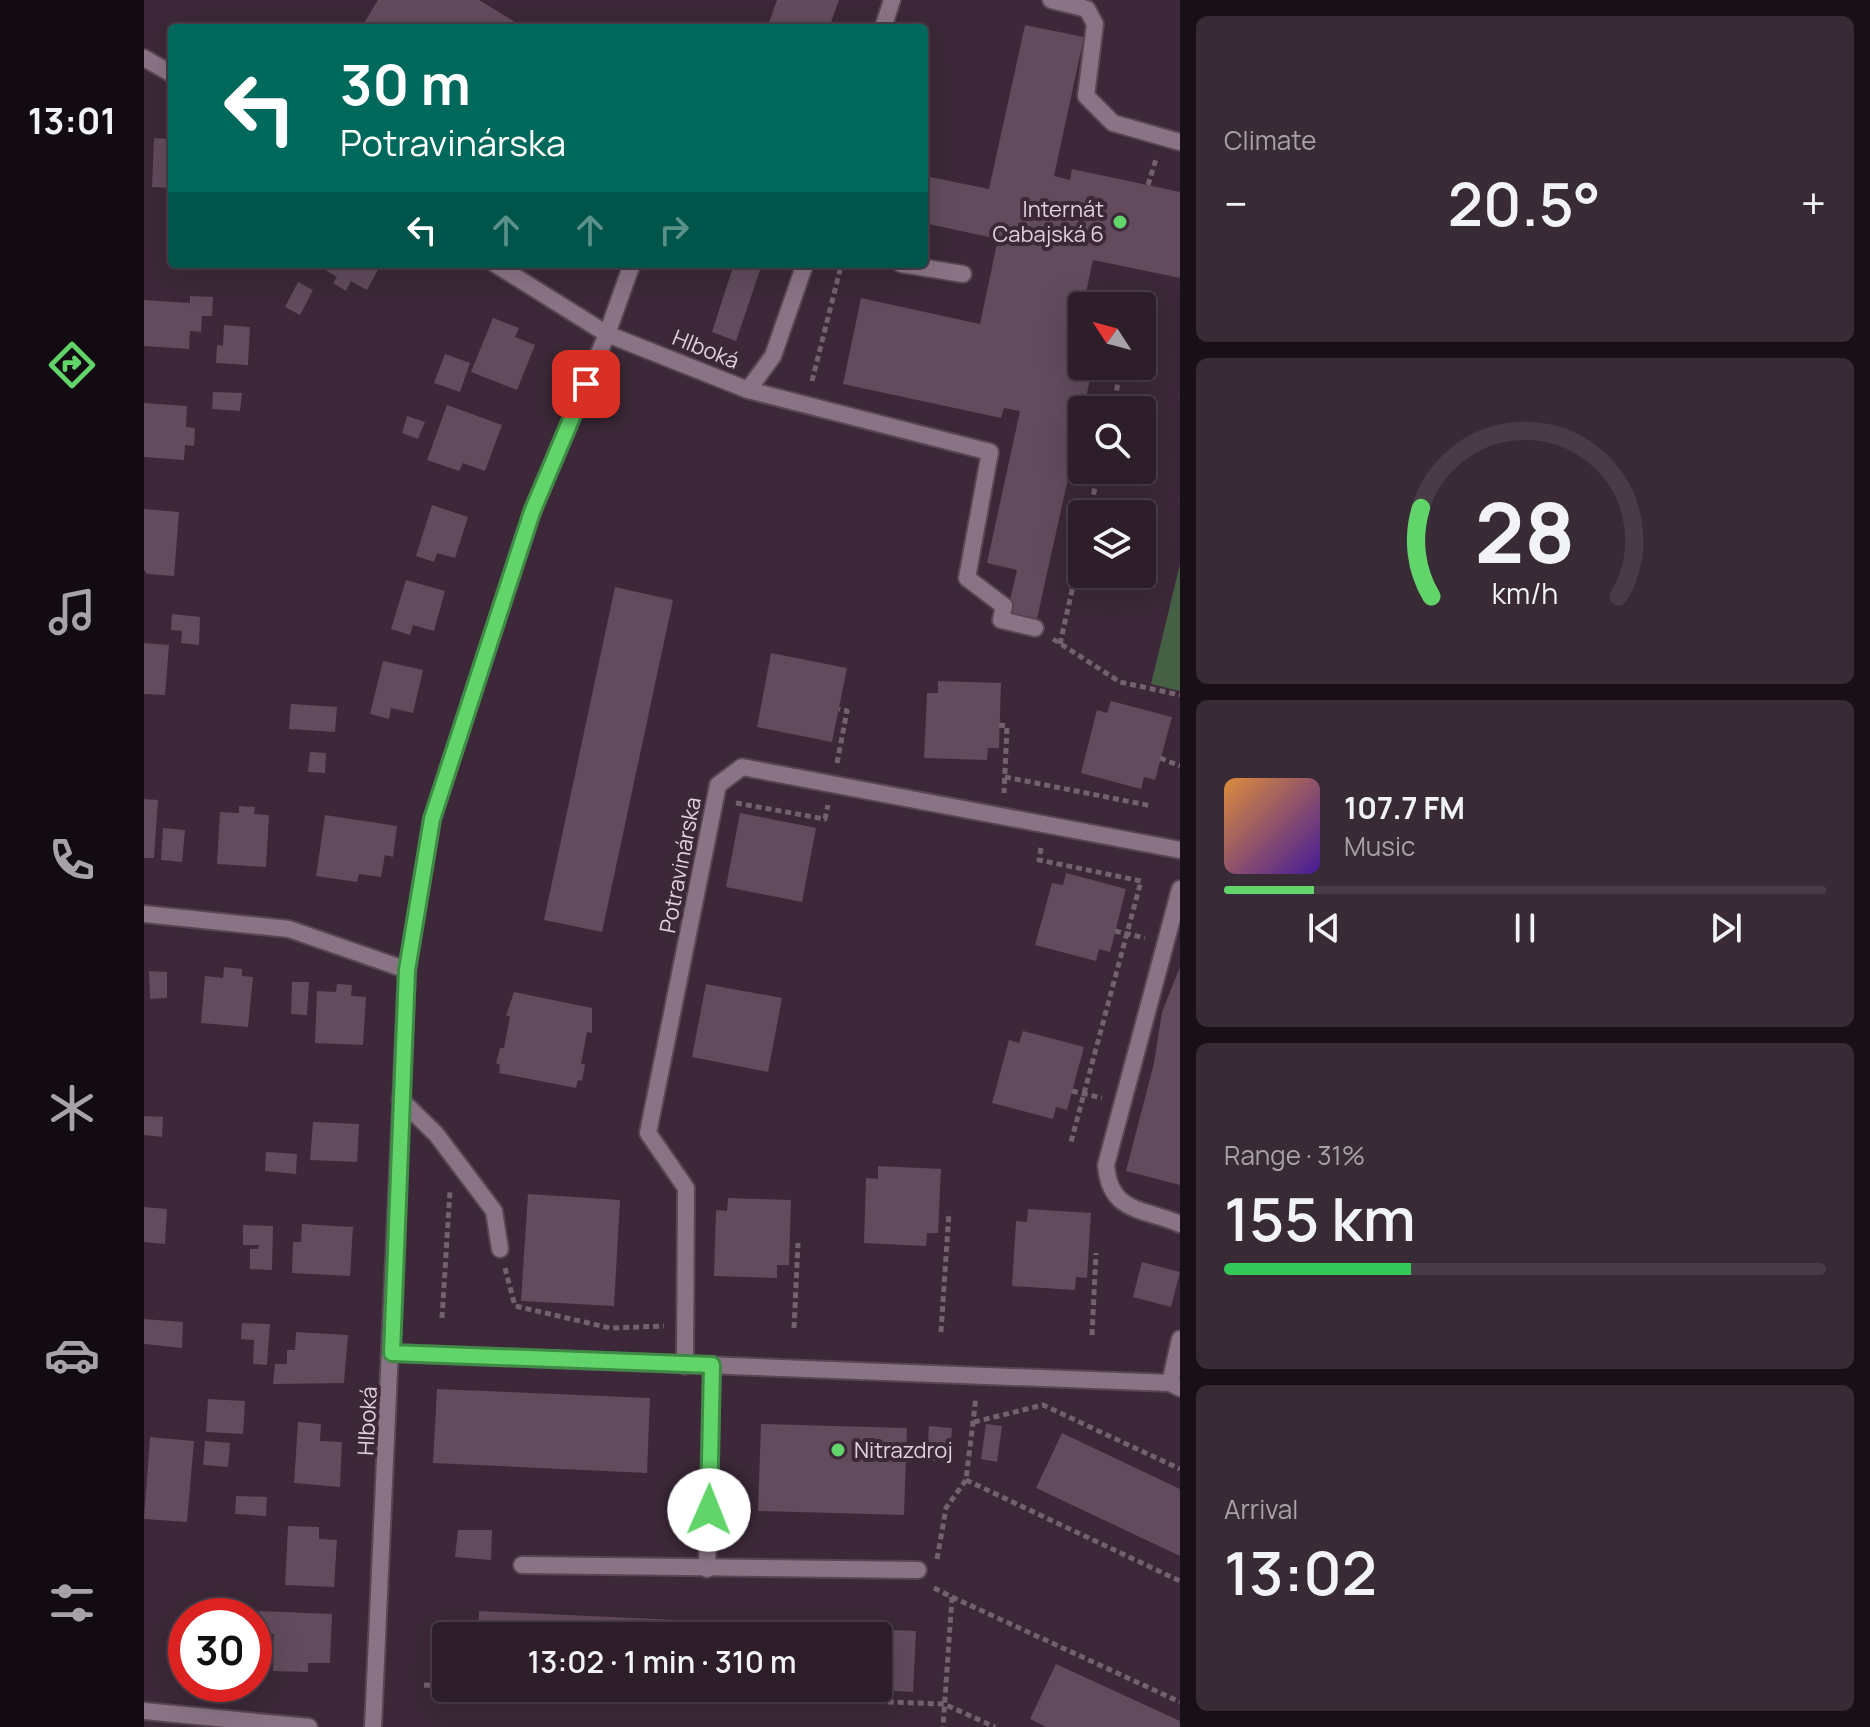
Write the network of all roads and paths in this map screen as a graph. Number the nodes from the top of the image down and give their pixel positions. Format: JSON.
{"nodes":[{"id":1,"x":892,"y":0,"type":"edge"},
{"id":2,"x":1051,"y":0,"type":"edge"},
{"id":3,"x":884,"y":24,"type":"edge"},
{"id":4,"x":144,"y":58,"type":"edge"},
{"id":5,"x":168,"y":72,"type":"edge"},
{"id":6,"x":1180,"y":142,"type":"edge"},
{"id":7,"x":501,"y":268,"type":"edge"},
{"id":8,"x":631,"y":268,"type":"edge"},
{"id":9,"x":804,"y":268,"type":"edge"},
{"id":10,"x":926,"y":268,"type":"edge"},
{"id":11,"x":840,"y":270,"type":"dead end"},
{"id":12,"x":963,"y":274,"type":"dead end"},
{"id":13,"x":607,"y":334,"type":"junction"},
{"id":14,"x":748,"y":390,"type":"junction"},
{"id":15,"x":806,"y":405,"type":"junction"},
{"id":16,"x":1073,"y":588,"type":"edge"},
{"id":17,"x":1035,"y":628,"type":"joint"},
{"id":18,"x":1060,"y":644,"type":"junction"},
{"id":19,"x":1180,"y":695,"type":"edge"},
{"id":20,"x":839,"y":709,"type":"dead end"},
{"id":21,"x":999,"y":725,"type":"dead end"},
{"id":22,"x":1160,"y":758,"type":"dead end"},
{"id":23,"x":1180,"y":766,"type":"edge"},
{"id":24,"x":1005,"y":777,"type":"junction"},
{"id":25,"x":833,"y":782,"type":"junction"},
{"id":26,"x":727,"y":802,"type":"dead end"},
{"id":27,"x":1152,"y":806,"type":"dead end"},
{"id":28,"x":1003,"y":815,"type":"junction"},
{"id":29,"x":1046,"y":824,"type":"junction"},
{"id":30,"x":1180,"y":850,"type":"edge"},
{"id":31,"x":1180,"y":889,"type":"edge"},
{"id":32,"x":144,"y":914,"type":"edge"},
{"id":33,"x":407,"y":970,"type":"junction"},
{"id":34,"x":400,"y":1099,"type":"junction"},
{"id":35,"x":1071,"y":1142,"type":"dead end"},
{"id":36,"x":450,"y":1179,"type":"dead end"},
{"id":37,"x":949,"y":1212,"type":"dead end"},
{"id":38,"x":1180,"y":1224,"type":"edge"},
{"id":39,"x":798,"y":1243,"type":"dead end"},
{"id":40,"x":500,"y":1249,"type":"joint"},
{"id":41,"x":1096,"y":1253,"type":"dead end"},
{"id":42,"x":442,"y":1318,"type":"dead end"},
{"id":43,"x":685,"y":1326,"type":"junction"},
{"id":44,"x":794,"y":1328,"type":"dead end"},
{"id":45,"x":941,"y":1332,"type":"dead end"},
{"id":46,"x":1092,"y":1335,"type":"dead end"},
{"id":47,"x":1180,"y":1339,"type":"edge"},
{"id":48,"x":392,"y":1353,"type":"junction"},
{"id":49,"x":712,"y":1365,"type":"junction"},
{"id":50,"x":685,"y":1366,"type":"junction"},
{"id":51,"x":979,"y":1376,"type":"junction"},
{"id":52,"x":1175,"y":1386,"type":"edge"},
{"id":53,"x":974,"y":1422,"type":"junction"},
{"id":54,"x":1180,"y":1469,"type":"edge"},
{"id":55,"x":966,"y":1480,"type":"junction"},
{"id":56,"x":522,"y":1565,"type":"dead end"},
{"id":57,"x":707,"y":1569,"type":"junction"},
{"id":58,"x":918,"y":1570,"type":"dead end"},
{"id":59,"x":1180,"y":1581,"type":"edge"},
{"id":60,"x":952,"y":1597,"type":"junction"},
{"id":61,"x":424,"y":1685,"type":"dead end"},
{"id":62,"x":432,"y":1685,"type":"edge"},
{"id":63,"x":888,"y":1702,"type":"edge"},
{"id":64,"x":1180,"y":1702,"type":"edge"},
{"id":65,"x":944,"y":1704,"type":"junction"},
{"id":66,"x":144,"y":1711,"type":"edge"},
{"id":67,"x":309,"y":1727,"type":"edge"},
{"id":68,"x":373,"y":1727,"type":"edge"},
{"id":69,"x":943,"y":1727,"type":"edge"},
{"id":70,"x":995,"y":1727,"type":"edge"}],
"edges":[{"from":1,"to":3,"type":"street"},
{"from":2,"to":6,"type":"street"},
{"from":4,"to":5,"type":"street"},
{"from":7,"to":13,"type":"street","name":"Hlboká"},
{"from":8,"to":13,"type":"street","name":"Hlboká"},
{"from":9,"to":14,"type":"street","name":"Hlboká"},
{"from":10,"to":12,"type":"street"},
{"from":11,"to":15,"type":"path"},
{"from":13,"to":14,"type":"street","name":"Hlboká"},
{"from":13,"to":33,"type":"street","name":"Hlboká"},
{"from":14,"to":15,"type":"street"},
{"from":15,"to":17,"type":"street"},
{"from":16,"to":18,"type":"path"},
{"from":17,"to":18,"type":"path"},
{"from":18,"to":19,"type":"path"},
{"from":20,"to":25,"type":"path"},
{"from":21,"to":24,"type":"path"},
{"from":22,"to":23,"type":"path"},
{"from":24,"to":27,"type":"path"},
{"from":24,"to":28,"type":"path"},
{"from":25,"to":26,"type":"path"},
{"from":25,"to":28,"type":"street","name":"Potravinárska"},
{"from":25,"to":43,"type":"street","name":"Potravinárska"},
{"from":28,"to":29,"type":"street","name":"Potravinárska"},
{"from":29,"to":30,"type":"street","name":"Potravinárska"},
{"from":29,"to":35,"type":"path"},
{"from":31,"to":38,"type":"street"},
{"from":32,"to":33,"type":"street"},
{"from":33,"to":34,"type":"street","name":"Hlboká"},
{"from":34,"to":40,"type":"street"},
{"from":34,"to":48,"type":"street","name":"Hlboká"},
{"from":36,"to":42,"type":"path"},
{"from":37,"to":45,"type":"path"},
{"from":39,"to":44,"type":"path"},
{"from":40,"to":43,"type":"path"},
{"from":41,"to":46,"type":"path"},
{"from":43,"to":50,"type":"street","name":"Potravinárska"},
{"from":47,"to":52,"type":"street"},
{"from":48,"to":50,"type":"street"},
{"from":48,"to":68,"type":"street","name":"Hlboká"},
{"from":49,"to":50,"type":"street"},
{"from":49,"to":51,"type":"street"},
{"from":49,"to":57,"type":"street"},
{"from":51,"to":52,"type":"street"},
{"from":51,"to":53,"type":"path"},
{"from":53,"to":54,"type":"path"},
{"from":53,"to":55,"type":"path"},
{"from":55,"to":59,"type":"path"},
{"from":55,"to":60,"type":"path"},
{"from":56,"to":57,"type":"street"},
{"from":57,"to":58,"type":"street"},
{"from":60,"to":64,"type":"path"},
{"from":60,"to":65,"type":"path"},
{"from":61,"to":62,"type":"path"},
{"from":63,"to":65,"type":"path"},
{"from":65,"to":69,"type":"path"},
{"from":65,"to":70,"type":"path"},
{"from":66,"to":67,"type":"street"}]}
